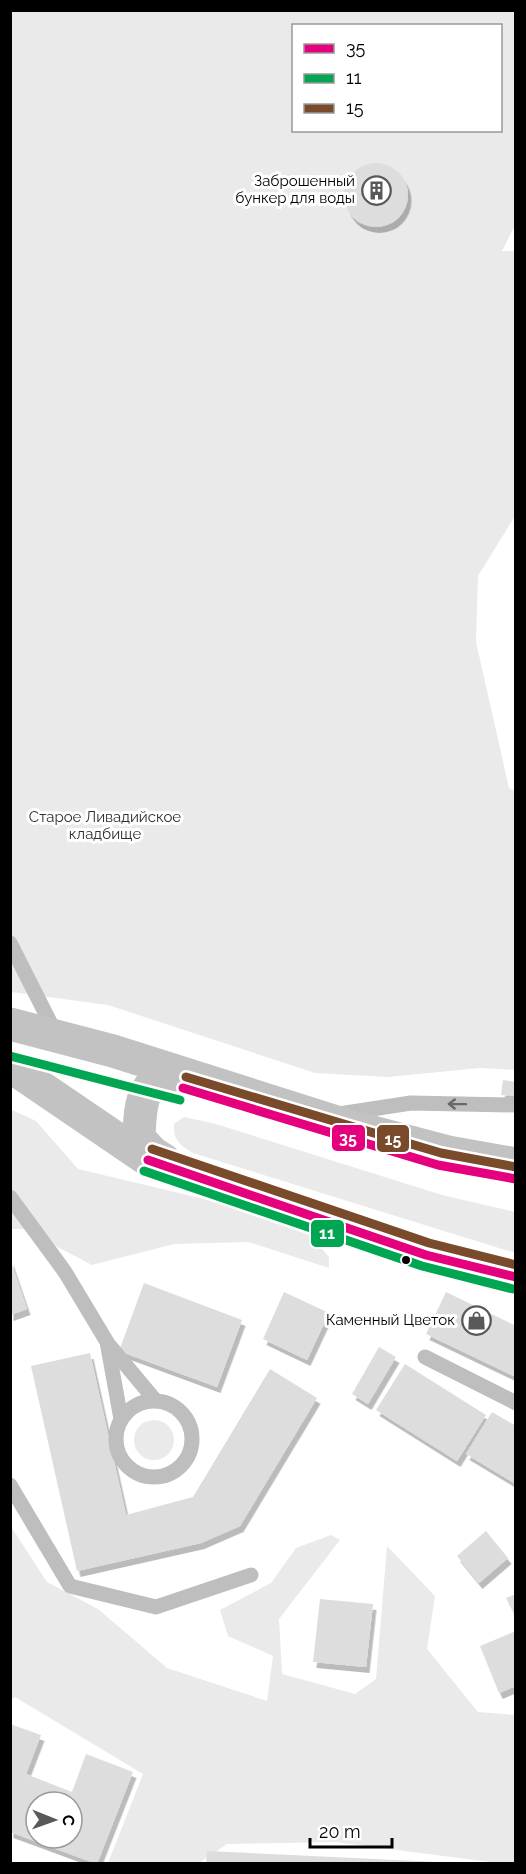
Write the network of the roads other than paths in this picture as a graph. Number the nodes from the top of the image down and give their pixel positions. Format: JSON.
{"nodes":[{"id":1,"x":10,"y":944,"type":"edge"},
{"id":2,"x":10,"y":1024,"type":"edge"},
{"id":3,"x":57,"y":1036,"type":"junction"},
{"id":4,"x":10,"y":1044,"type":"edge"},
{"id":5,"x":10,"y":1066,"type":"edge"},
{"id":6,"x":175,"y":1081,"type":"junction"},
{"id":7,"x":516,"y":1105,"type":"edge"},
{"id":8,"x":319,"y":1117,"type":"junction"},
{"id":9,"x":148,"y":1160,"type":"junction"},
{"id":10,"x":516,"y":1164,"type":"edge"},
{"id":11,"x":183,"y":1172,"type":"junction"},
{"id":12,"x":516,"y":1179,"type":"edge"},
{"id":13,"x":10,"y":1197,"type":"edge"},
{"id":14,"x":516,"y":1277,"type":"edge"},
{"id":15,"x":107,"y":1342,"type":"junction"},
{"id":16,"x":425,"y":1357,"type":"dead end"},
{"id":17,"x":155,"y":1400,"type":"junction"},
{"id":18,"x":516,"y":1403,"type":"edge"},
{"id":19,"x":121,"y":1419,"type":"junction"},
{"id":20,"x":10,"y":1485,"type":"edge"},
{"id":21,"x":251,"y":1575,"type":"dead end"}],
"edges":[{"from":1,"to":3,"type":"lane"},
{"from":2,"to":3,"type":"main road"},
{"from":3,"to":6,"type":"main road"},
{"from":4,"to":6,"type":"main road"},
{"from":4,"to":9,"type":"main road"},
{"from":5,"to":9,"type":"main road"},
{"from":6,"to":8,"type":"main road"},
{"from":6,"to":11,"type":"main road"},
{"from":6,"to":12,"type":"main road"},
{"from":7,"to":8,"type":"lane","one_way":true},
{"from":8,"to":10,"type":"main road"},
{"from":9,"to":11,"type":"main road"},
{"from":11,"to":14,"type":"main road"},
{"from":13,"to":15,"type":"lane"},
{"from":15,"to":17,"type":"lane"},
{"from":15,"to":19,"type":"lane"},
{"from":16,"to":18,"type":"lane"},
{"from":17,"to":19,"type":"lane"},
{"from":17,"to":19,"type":"lane"},
{"from":20,"to":21,"type":"lane"}]}
